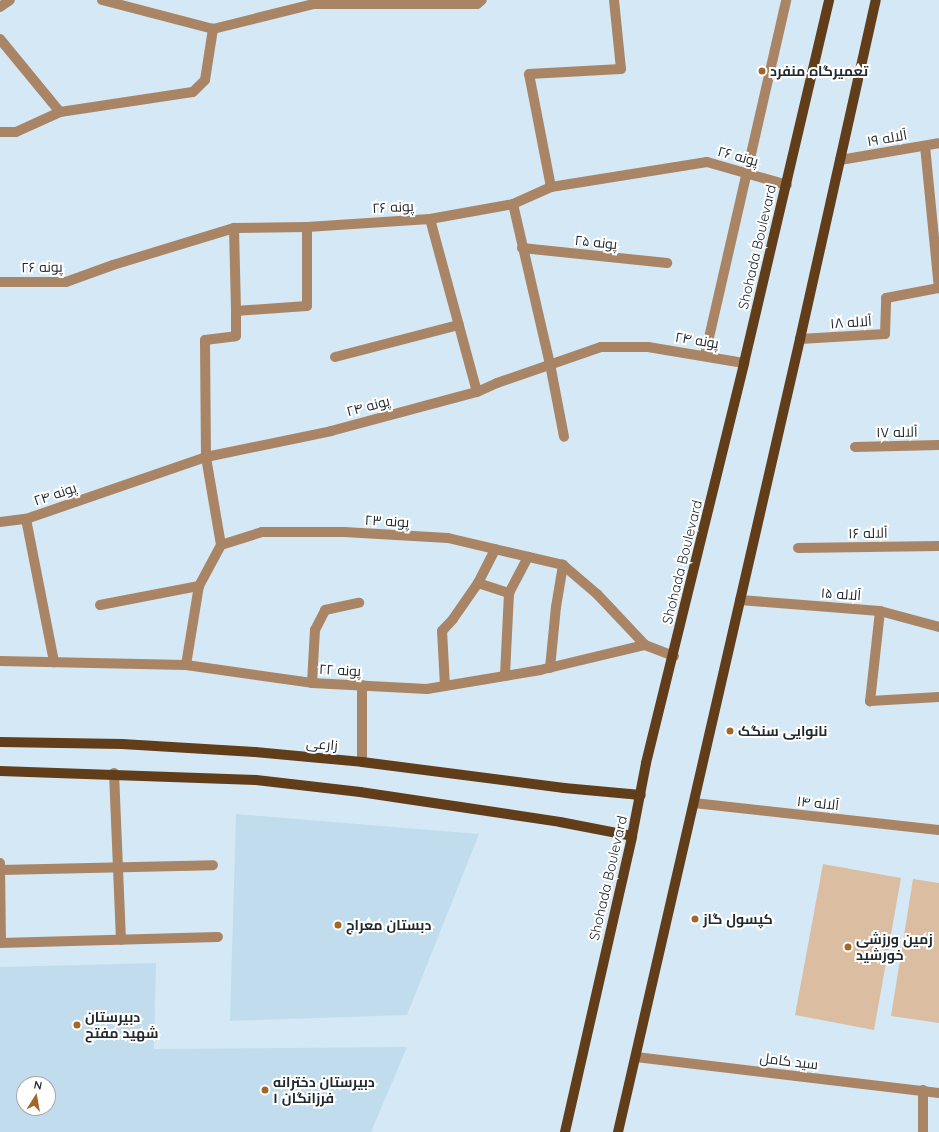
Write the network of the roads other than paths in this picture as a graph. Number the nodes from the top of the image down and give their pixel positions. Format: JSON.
{"nodes":[{"id":1,"x":10,"y":0,"type":"edge"},
{"id":2,"x":102,"y":0,"type":"edge"},
{"id":3,"x":482,"y":0,"type":"edge"},
{"id":4,"x":614,"y":0,"type":"edge"},
{"id":5,"x":786,"y":0,"type":"edge"},
{"id":6,"x":829,"y":0,"type":"edge"},
{"id":7,"x":876,"y":0,"type":"edge"},
{"id":8,"x":311,"y":2,"type":"edge"},
{"id":9,"x":0,"y":7,"type":"edge"},
{"id":10,"x":214,"y":29,"type":"junction"},
{"id":11,"x":0,"y":39,"type":"edge"},
{"id":12,"x":60,"y":112,"type":"junction"},
{"id":13,"x":0,"y":132,"type":"edge"},
{"id":14,"x":939,"y":143,"type":"edge"},
{"id":15,"x":925,"y":146,"type":"junction"},
{"id":16,"x":840,"y":160,"type":"junction"},
{"id":17,"x":745,"y":173,"type":"junction"},
{"id":18,"x":787,"y":185,"type":"junction"},
{"id":19,"x":551,"y":187,"type":"junction"},
{"id":20,"x":513,"y":204,"type":"junction"},
{"id":21,"x":430,"y":219,"type":"junction"},
{"id":22,"x":307,"y":227,"type":"junction"},
{"id":23,"x":234,"y":228,"type":"junction"},
{"id":24,"x":522,"y":248,"type":"junction"},
{"id":25,"x":667,"y":263,"type":"dead end"},
{"id":26,"x":0,"y":282,"type":"edge"},
{"id":27,"x":939,"y":288,"type":"edge"},
{"id":28,"x":236,"y":311,"type":"junction"},
{"id":29,"x":459,"y":325,"type":"junction"},
{"id":30,"x":800,"y":339,"type":"junction"},
{"id":31,"x":705,"y":355,"type":"junction"},
{"id":32,"x":336,"y":357,"type":"dead end"},
{"id":33,"x":744,"y":363,"type":"junction"},
{"id":34,"x":550,"y":364,"type":"junction"},
{"id":35,"x":477,"y":392,"type":"junction"},
{"id":36,"x":564,"y":437,"type":"dead end"},
{"id":37,"x":939,"y":445,"type":"edge"},
{"id":38,"x":855,"y":446,"type":"dead end"},
{"id":39,"x":206,"y":457,"type":"junction"},
{"id":40,"x":26,"y":518,"type":"junction"},
{"id":41,"x":0,"y":522,"type":"edge"},
{"id":42,"x":221,"y":545,"type":"junction"},
{"id":43,"x":939,"y":546,"type":"edge"},
{"id":44,"x":798,"y":548,"type":"dead end"},
{"id":45,"x":495,"y":549,"type":"junction"},
{"id":46,"x":528,"y":557,"type":"junction"},
{"id":47,"x":563,"y":565,"type":"junction"},
{"id":48,"x":478,"y":583,"type":"junction"},
{"id":49,"x":199,"y":586,"type":"junction"},
{"id":50,"x":509,"y":594,"type":"junction"},
{"id":51,"x":740,"y":600,"type":"junction"},
{"id":52,"x":359,"y":603,"type":"dead end"},
{"id":53,"x":100,"y":605,"type":"dead end"},
{"id":54,"x":880,"y":611,"type":"junction"},
{"id":55,"x":939,"y":627,"type":"edge"},
{"id":56,"x":645,"y":645,"type":"junction"},
{"id":57,"x":674,"y":656,"type":"junction"},
{"id":58,"x":0,"y":661,"type":"edge"},
{"id":59,"x":54,"y":662,"type":"junction"},
{"id":60,"x":186,"y":665,"type":"junction"},
{"id":61,"x":550,"y":668,"type":"junction"},
{"id":62,"x":505,"y":676,"type":"junction"},
{"id":63,"x":312,"y":683,"type":"junction"},
{"id":64,"x":362,"y":685,"type":"junction"},
{"id":65,"x":445,"y":686,"type":"junction"},
{"id":66,"x":939,"y":697,"type":"edge"},
{"id":67,"x":0,"y":742,"type":"edge"},
{"id":68,"x":362,"y":762,"type":"junction"},
{"id":69,"x":0,"y":771,"type":"edge"},
{"id":70,"x":114,"y":774,"type":"junction"},
{"id":71,"x":640,"y":795,"type":"junction"},
{"id":72,"x":694,"y":803,"type":"junction"},
{"id":73,"x":939,"y":830,"type":"edge"},
{"id":74,"x":632,"y":836,"type":"junction"},
{"id":75,"x":0,"y":863,"type":"edge"},
{"id":76,"x":213,"y":865,"type":"dead end"},
{"id":77,"x":119,"y":867,"type":"junction"},
{"id":78,"x":0,"y":870,"type":"edge"},
{"id":79,"x":218,"y":937,"type":"dead end"},
{"id":80,"x":121,"y":940,"type":"junction"},
{"id":81,"x":1,"y":943,"type":"edge"},
{"id":82,"x":636,"y":1057,"type":"junction"},
{"id":83,"x":923,"y":1090,"type":"junction"},
{"id":84,"x":939,"y":1093,"type":"edge"},
{"id":85,"x":565,"y":1132,"type":"edge"},
{"id":86,"x":618,"y":1132,"type":"edge"},
{"id":87,"x":923,"y":1132,"type":"edge"}],
"edges":[{"from":1,"to":9,"type":"street"},
{"from":2,"to":10,"type":"street"},
{"from":3,"to":8,"type":"street"},
{"from":4,"to":19,"type":"street"},
{"from":5,"to":17,"type":"street"},
{"from":6,"to":18,"type":"main road","name":"Shohada Boulevard"},
{"from":7,"to":16,"type":"main road"},
{"from":8,"to":10,"type":"street"},
{"from":10,"to":12,"type":"street"},
{"from":11,"to":12,"type":"street"},
{"from":12,"to":13,"type":"street"},
{"from":14,"to":15,"type":"street","name":"آلاله ۱۹"},
{"from":15,"to":16,"type":"street","name":"آلاله ۱۹"},
{"from":15,"to":27,"type":"street"},
{"from":16,"to":30,"type":"main road"},
{"from":17,"to":18,"type":"street","name":"پونه ۲۶"},
{"from":17,"to":19,"type":"street","name":"پونه ۲۶"},
{"from":17,"to":31,"type":"street"},
{"from":18,"to":33,"type":"main road","name":"Shohada Boulevard"},
{"from":19,"to":20,"type":"street","name":"پونه ۲۶"},
{"from":20,"to":21,"type":"street","name":"پونه ۲۶"},
{"from":20,"to":24,"type":"street"},
{"from":21,"to":22,"type":"street","name":"پونه ۲۶"},
{"from":21,"to":29,"type":"street"},
{"from":22,"to":23,"type":"street","name":"پونه ۲۶"},
{"from":22,"to":28,"type":"street"},
{"from":23,"to":26,"type":"street","name":"پونه ۲۶"},
{"from":23,"to":28,"type":"street"},
{"from":24,"to":25,"type":"street","name":"پونه ۲۵"},
{"from":24,"to":34,"type":"street"},
{"from":27,"to":30,"type":"street","name":"آلاله ۱۸"},
{"from":28,"to":39,"type":"street"},
{"from":29,"to":32,"type":"street"},
{"from":29,"to":35,"type":"street"},
{"from":30,"to":51,"type":"main road"},
{"from":31,"to":33,"type":"street","name":"پونه ۲۴"},
{"from":31,"to":34,"type":"street","name":"پونه ۲۴"},
{"from":33,"to":57,"type":"main road","name":"Shohada Boulevard"},
{"from":34,"to":35,"type":"street","name":"پونه ۲۴"},
{"from":34,"to":36,"type":"street"},
{"from":35,"to":39,"type":"street","name":"پونه ۲۴"},
{"from":37,"to":38,"type":"street","name":"آلاله ۱۷"},
{"from":39,"to":40,"type":"street","name":"پونه ۲۴"},
{"from":39,"to":42,"type":"street"},
{"from":40,"to":41,"type":"street","name":"پونه ۲۴"},
{"from":40,"to":59,"type":"street"},
{"from":42,"to":45,"type":"street","name":"پونه ۲۳"},
{"from":42,"to":49,"type":"street"},
{"from":43,"to":44,"type":"street","name":"آلاله ۱۶"},
{"from":45,"to":46,"type":"street","name":"پونه ۲۳"},
{"from":45,"to":48,"type":"street"},
{"from":46,"to":47,"type":"street","name":"پونه ۲۳"},
{"from":46,"to":50,"type":"street"},
{"from":47,"to":56,"type":"street","name":"پونه ۲۳"},
{"from":47,"to":61,"type":"street"},
{"from":48,"to":50,"type":"street"},
{"from":48,"to":65,"type":"street"},
{"from":49,"to":53,"type":"street"},
{"from":49,"to":60,"type":"street"},
{"from":50,"to":62,"type":"street"},
{"from":51,"to":54,"type":"street","name":"آلاله ۱۵"},
{"from":51,"to":72,"type":"main road"},
{"from":52,"to":63,"type":"street"},
{"from":54,"to":55,"type":"street","name":"آلاله ۱۵"},
{"from":54,"to":66,"type":"street"},
{"from":56,"to":57,"type":"street"},
{"from":56,"to":61,"type":"street","name":"پونه ۲۲"},
{"from":57,"to":71,"type":"main road","name":"Shohada Boulevard"},
{"from":58,"to":59,"type":"street","name":"پونه ۲۲"},
{"from":59,"to":60,"type":"street","name":"پونه ۲۲"},
{"from":60,"to":63,"type":"street","name":"پونه ۲۲"},
{"from":61,"to":62,"type":"street","name":"پونه ۲۲"},
{"from":62,"to":65,"type":"street","name":"پونه ۲۲"},
{"from":63,"to":64,"type":"street","name":"پونه ۲۲"},
{"from":64,"to":65,"type":"street","name":"پونه ۲۲"},
{"from":64,"to":68,"type":"street"},
{"from":67,"to":68,"type":"main road","name":"زارعی"},
{"from":68,"to":71,"type":"main road","name":"زارعی"},
{"from":69,"to":70,"type":"main road"},
{"from":70,"to":74,"type":"main road"},
{"from":70,"to":77,"type":"street"},
{"from":71,"to":74,"type":"main road","name":"Shohada Boulevard"},
{"from":72,"to":73,"type":"street","name":"آلاله ۱۴"},
{"from":72,"to":82,"type":"main road"},
{"from":74,"to":85,"type":"main road","name":"Shohada Boulevard"},
{"from":75,"to":78,"type":"street"},
{"from":76,"to":77,"type":"street"},
{"from":77,"to":78,"type":"street"},
{"from":77,"to":80,"type":"street"},
{"from":78,"to":81,"type":"street"},
{"from":79,"to":80,"type":"street"},
{"from":80,"to":81,"type":"street"},
{"from":82,"to":83,"type":"street","name":"سید کامل"},
{"from":82,"to":86,"type":"main road"},
{"from":83,"to":84,"type":"street","name":"سید کامل"},
{"from":83,"to":87,"type":"street"}]}
